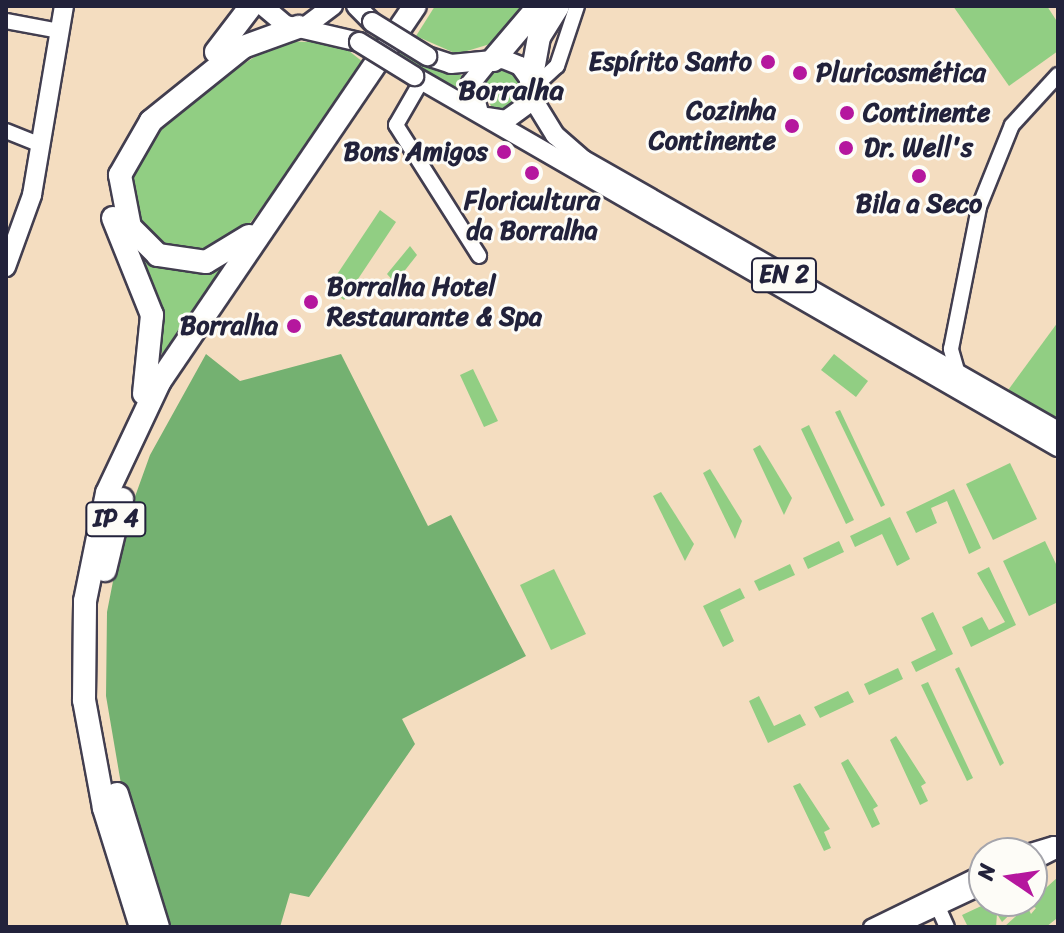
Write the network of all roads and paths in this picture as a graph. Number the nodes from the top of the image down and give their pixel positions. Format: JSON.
{"nodes":[{"id":1,"x":64,"y":6,"type":"edge"},
{"id":2,"x":251,"y":6,"type":"edge"},
{"id":3,"x":263,"y":6,"type":"edge"},
{"id":4,"x":333,"y":6,"type":"edge"},
{"id":5,"x":356,"y":6,"type":"edge"},
{"id":6,"x":415,"y":6,"type":"edge"},
{"id":7,"x":427,"y":6,"type":"edge"},
{"id":8,"x":539,"y":6,"type":"edge"},
{"id":9,"x":558,"y":6,"type":"edge"},
{"id":10,"x":577,"y":6,"type":"edge"},
{"id":11,"x":6,"y":21,"type":"edge"},
{"id":12,"x":302,"y":26,"type":"junction"},
{"id":13,"x":60,"y":31,"type":"junction"},
{"id":14,"x":491,"y":61,"type":"junction"},
{"id":15,"x":374,"y":71,"type":"junction"},
{"id":16,"x":1058,"y":75,"type":"edge"},
{"id":17,"x":418,"y":78,"type":"junction"},
{"id":18,"x":531,"y":89,"type":"junction"},
{"id":19,"x":483,"y":113,"type":"junction"},
{"id":20,"x":6,"y":131,"type":"edge"},
{"id":21,"x":40,"y":145,"type":"junction"},
{"id":22,"x":479,"y":256,"type":"dead end"},
{"id":23,"x":6,"y":267,"type":"edge"},
{"id":24,"x":955,"y":329,"type":"junction"},
{"id":25,"x":924,"y":356,"type":"junction"},
{"id":26,"x":959,"y":375,"type":"junction"},
{"id":27,"x":1058,"y":431,"type":"edge"},
{"id":28,"x":129,"y":436,"type":"junction"},
{"id":29,"x":1058,"y":447,"type":"edge"},
{"id":30,"x":1048,"y":846,"type":"edge"},
{"id":31,"x":1048,"y":855,"type":"edge"},
{"id":32,"x":968,"y":880,"type":"edge"},
{"id":33,"x":968,"y":893,"type":"edge"},
{"id":34,"x":938,"y":907,"type":"junction"},
{"id":35,"x":141,"y":927,"type":"edge"},
{"id":36,"x":158,"y":927,"type":"edge"},
{"id":37,"x":871,"y":927,"type":"edge"},
{"id":38,"x":897,"y":927,"type":"edge"},
{"id":39,"x":947,"y":927,"type":"edge"}],
"edges":[{"from":1,"to":13,"type":"main road"},
{"from":2,"to":28,"type":"highway"},
{"from":3,"to":12,"type":"main road","number":"EN 2"},
{"from":4,"to":12,"type":"main road"},
{"from":5,"to":14,"type":"main road","number":"EN 2","bridge":true},
{"from":6,"to":15,"type":"highway","number":"IP 4"},
{"from":7,"to":36,"type":"highway","number":"IP 4"},
{"from":8,"to":14,"type":"highway"},
{"from":9,"to":18,"type":"highway"},
{"from":10,"to":18,"type":"street"},
{"from":11,"to":13,"type":"street"},
{"from":12,"to":15,"type":"highway"},
{"from":12,"to":17,"type":"main road","number":"EN 2","bridge":true},
{"from":13,"to":21,"type":"main road"},
{"from":14,"to":18,"type":"main road","number":"EN 2"},
{"from":14,"to":19,"type":"main road"},
{"from":15,"to":28,"type":"highway","number":"IP 4"},
{"from":16,"to":24,"type":"street"},
{"from":17,"to":19,"type":"main road","number":"EN 2"},
{"from":17,"to":22,"type":"street"},
{"from":18,"to":19,"type":"main road"},
{"from":18,"to":25,"type":"main road","number":"EN 2"},
{"from":19,"to":29,"type":"main road","number":"EN 2"},
{"from":20,"to":21,"type":"street"},
{"from":21,"to":23,"type":"main road"},
{"from":24,"to":25,"type":"street"},
{"from":24,"to":26,"type":"street"},
{"from":25,"to":26,"type":"main road","number":"EN 2"},
{"from":26,"to":27,"type":"main road","number":"EN 2"},
{"from":28,"to":35,"type":"highway","number":"IP 4"},
{"from":30,"to":31,"type":"street"},
{"from":32,"to":37,"type":"street"},
{"from":33,"to":34,"type":"street"},
{"from":34,"to":38,"type":"street"},
{"from":34,"to":39,"type":"street"}]}
